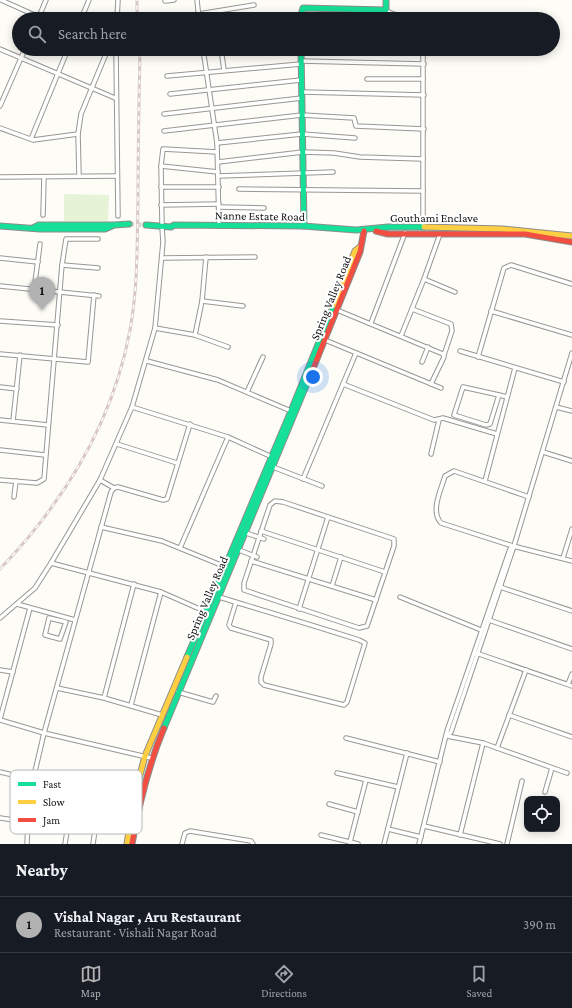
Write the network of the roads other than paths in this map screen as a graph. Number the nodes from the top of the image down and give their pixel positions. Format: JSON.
{"nodes":[{"id":1,"x":1,"y":0,"type":"edge"},
{"id":2,"x":46,"y":0,"type":"edge"},
{"id":3,"x":89,"y":0,"type":"edge"},
{"id":4,"x":118,"y":0,"type":"edge"},
{"id":5,"x":174,"y":0,"type":"edge"},
{"id":6,"x":197,"y":0,"type":"edge"},
{"id":7,"x":386,"y":0,"type":"edge"},
{"id":8,"x":165,"y":1,"type":"dead end"},
{"id":9,"x":254,"y":5,"type":"dead end"},
{"id":10,"x":386,"y":10,"type":"junction"},
{"id":11,"x":26,"y":12,"type":"edge"},
{"id":12,"x":41,"y":12,"type":"edge"},
{"id":13,"x":84,"y":12,"type":"edge"},
{"id":14,"x":117,"y":12,"type":"edge"},
{"id":15,"x":198,"y":12,"type":"edge"},
{"id":16,"x":222,"y":12,"type":"edge"},
{"id":17,"x":301,"y":12,"type":"edge"},
{"id":18,"x":390,"y":12,"type":"edge"},
{"id":19,"x":0,"y":49,"type":"edge"},
{"id":20,"x":12,"y":54,"type":"edge"},
{"id":21,"x":16,"y":56,"type":"edge"},
{"id":22,"x":65,"y":56,"type":"edge"},
{"id":23,"x":105,"y":56,"type":"edge"},
{"id":24,"x":116,"y":56,"type":"edge"},
{"id":25,"x":204,"y":56,"type":"edge"},
{"id":26,"x":222,"y":56,"type":"edge"},
{"id":27,"x":301,"y":56,"type":"edge"},
{"id":28,"x":424,"y":56,"type":"edge"},
{"id":29,"x":21,"y":58,"type":"junction"},
{"id":30,"x":301,"y":62,"type":"junction"},
{"id":31,"x":424,"y":64,"type":"junction"},
{"id":32,"x":224,"y":70,"type":"junction"},
{"id":33,"x":206,"y":72,"type":"junction"},
{"id":34,"x":58,"y":74,"type":"junction"},
{"id":35,"x":167,"y":76,"type":"dead end"},
{"id":36,"x":367,"y":79,"type":"dead end"},
{"id":37,"x":423,"y":79,"type":"junction"},
{"id":38,"x":302,"y":80,"type":"junction"},
{"id":39,"x":92,"y":88,"type":"junction"},
{"id":40,"x":209,"y":90,"type":"junction"},
{"id":41,"x":302,"y":92,"type":"junction"},
{"id":42,"x":0,"y":93,"type":"edge"},
{"id":43,"x":170,"y":94,"type":"dead end"},
{"id":44,"x":5,"y":95,"type":"junction"},
{"id":45,"x":424,"y":95,"type":"junction"},
{"id":46,"x":115,"y":98,"type":"junction"},
{"id":47,"x":302,"y":98,"type":"junction"},
{"id":48,"x":0,"y":106,"type":"edge"},
{"id":49,"x":213,"y":108,"type":"junction"},
{"id":50,"x":164,"y":114,"type":"dead end"},
{"id":51,"x":302,"y":115,"type":"junction"},
{"id":52,"x":216,"y":126,"type":"junction"},
{"id":53,"x":0,"y":128,"type":"edge"},
{"id":54,"x":424,"y":129,"type":"junction"},
{"id":55,"x":164,"y":131,"type":"dead end"},
{"id":56,"x":78,"y":134,"type":"junction"},
{"id":57,"x":302,"y":134,"type":"junction"},
{"id":58,"x":355,"y":138,"type":"dead end"},
{"id":59,"x":31,"y":139,"type":"junction"},
{"id":60,"x":217,"y":143,"type":"junction"},
{"id":61,"x":217,"y":152,"type":"junction"},
{"id":62,"x":303,"y":152,"type":"junction"},
{"id":63,"x":423,"y":159,"type":"junction"},
{"id":64,"x":218,"y":162,"type":"junction"},
{"id":65,"x":161,"y":166,"type":"junction"},
{"id":66,"x":304,"y":172,"type":"junction"},
{"id":67,"x":333,"y":172,"type":"dead end"},
{"id":68,"x":218,"y":174,"type":"junction"},
{"id":69,"x":79,"y":176,"type":"junction"},
{"id":70,"x":117,"y":176,"type":"junction"},
{"id":71,"x":0,"y":177,"type":"edge"},
{"id":72,"x":44,"y":177,"type":"junction"},
{"id":73,"x":161,"y":187,"type":"junction"},
{"id":74,"x":219,"y":187,"type":"junction"},
{"id":75,"x":239,"y":189,"type":"dead end"},
{"id":76,"x":304,"y":190,"type":"junction"},
{"id":77,"x":423,"y":191,"type":"junction"},
{"id":78,"x":161,"y":205,"type":"junction"},
{"id":79,"x":219,"y":206,"type":"junction"},
{"id":80,"x":264,"y":208,"type":"dead end"},
{"id":81,"x":43,"y":215,"type":"dead end"},
{"id":82,"x":118,"y":216,"type":"dead end"},
{"id":83,"x":129,"y":224,"type":"tunnel mouth"},
{"id":84,"x":149,"y":225,"type":"tunnel mouth"},
{"id":85,"x":162,"y":225,"type":"junction"},
{"id":86,"x":0,"y":226,"type":"edge"},
{"id":87,"x":219,"y":226,"type":"junction"},
{"id":88,"x":304,"y":226,"type":"junction"},
{"id":89,"x":423,"y":227,"type":"junction"},
{"id":90,"x":364,"y":231,"type":"junction"},
{"id":91,"x":375,"y":231,"type":"junction"},
{"id":92,"x":406,"y":233,"type":"junction"},
{"id":93,"x":440,"y":234,"type":"junction"},
{"id":94,"x":572,"y":236,"type":"edge"},
{"id":95,"x":98,"y":240,"type":"dead end"},
{"id":96,"x":572,"y":242,"type":"edge"},
{"id":97,"x":40,"y":244,"type":"dead end"},
{"id":98,"x":360,"y":247,"type":"junction"},
{"id":99,"x":206,"y":257,"type":"junction"},
{"id":100,"x":255,"y":257,"type":"dead end"},
{"id":101,"x":0,"y":258,"type":"edge"},
{"id":102,"x":162,"y":258,"type":"junction"},
{"id":103,"x":38,"y":262,"type":"junction"},
{"id":104,"x":62,"y":265,"type":"junction"},
{"id":105,"x":98,"y":268,"type":"dead end"},
{"id":106,"x":424,"y":279,"type":"junction"},
{"id":107,"x":572,"y":284,"type":"edge"},
{"id":108,"x":0,"y":286,"type":"edge"},
{"id":109,"x":34,"y":290,"type":"junction"},
{"id":110,"x":60,"y":292,"type":"junction"},
{"id":111,"x":455,"y":292,"type":"dead end"},
{"id":112,"x":94,"y":295,"type":"junction"},
{"id":113,"x":99,"y":296,"type":"dead end"},
{"id":114,"x":202,"y":301,"type":"junction"},
{"id":115,"x":243,"y":306,"type":"dead end"},
{"id":116,"x":412,"y":309,"type":"junction"},
{"id":117,"x":337,"y":310,"type":"junction"},
{"id":118,"x":491,"y":311,"type":"junction"},
{"id":119,"x":0,"y":321,"type":"edge"},
{"id":120,"x":371,"y":323,"type":"junction"},
{"id":121,"x":58,"y":325,"type":"junction"},
{"id":122,"x":155,"y":328,"type":"junction"},
{"id":123,"x":195,"y":335,"type":"junction"},
{"id":124,"x":572,"y":335,"type":"edge"},
{"id":125,"x":401,"y":336,"type":"junction"},
{"id":126,"x":325,"y":340,"type":"junction"},
{"id":127,"x":228,"y":347,"type":"dead end"},
{"id":128,"x":428,"y":347,"type":"junction"},
{"id":129,"x":460,"y":351,"type":"dead end"},
{"id":130,"x":356,"y":353,"type":"junction"},
{"id":131,"x":572,"y":353,"type":"edge"},
{"id":132,"x":0,"y":354,"type":"edge"},
{"id":133,"x":20,"y":355,"type":"junction"},
{"id":134,"x":444,"y":355,"type":"junction"},
{"id":135,"x":263,"y":357,"type":"dead end"},
{"id":136,"x":478,"y":357,"type":"junction"},
{"id":137,"x":54,"y":358,"type":"junction"},
{"id":138,"x":147,"y":361,"type":"junction"},
{"id":139,"x":571,"y":361,"type":"edge"},
{"id":140,"x":422,"y":362,"type":"dead end"},
{"id":141,"x":515,"y":368,"type":"junction"},
{"id":142,"x":564,"y":382,"type":"junction"},
{"id":143,"x":343,"y":384,"type":"junction"},
{"id":144,"x":431,"y":384,"type":"junction"},
{"id":145,"x":0,"y":387,"type":"edge"},
{"id":146,"x":441,"y":388,"type":"dead end"},
{"id":147,"x":17,"y":389,"type":"junction"},
{"id":148,"x":247,"y":392,"type":"junction"},
{"id":149,"x":499,"y":395,"type":"junction"},
{"id":150,"x":507,"y":397,"type":"junction"},
{"id":151,"x":132,"y":407,"type":"junction"},
{"id":152,"x":556,"y":407,"type":"junction"},
{"id":153,"x":291,"y":411,"type":"junction"},
{"id":154,"x":572,"y":411,"type":"edge"},
{"id":155,"x":0,"y":420,"type":"edge"},
{"id":156,"x":439,"y":420,"type":"junction"},
{"id":157,"x":13,"y":421,"type":"junction"},
{"id":158,"x":190,"y":424,"type":"junction"},
{"id":159,"x":48,"y":425,"type":"junction"},
{"id":160,"x":497,"y":434,"type":"junction"},
{"id":161,"x":228,"y":437,"type":"junction"},
{"id":162,"x":117,"y":444,"type":"junction"},
{"id":163,"x":0,"y":450,"type":"edge"},
{"id":164,"x":543,"y":452,"type":"junction"},
{"id":165,"x":431,"y":454,"type":"dead end"},
{"id":166,"x":45,"y":455,"type":"junction"},
{"id":167,"x":274,"y":458,"type":"junction"},
{"id":168,"x":572,"y":461,"type":"edge"},
{"id":169,"x":177,"y":463,"type":"junction"},
{"id":170,"x":273,"y":467,"type":"junction"},
{"id":171,"x":303,"y":479,"type":"junction"},
{"id":172,"x":0,"y":480,"type":"edge"},
{"id":173,"x":100,"y":480,"type":"junction"},
{"id":174,"x":16,"y":481,"type":"junction"},
{"id":175,"x":485,"y":481,"type":"junction"},
{"id":176,"x":322,"y":486,"type":"dead end"},
{"id":177,"x":114,"y":488,"type":"junction"},
{"id":178,"x":14,"y":497,"type":"dead end"},
{"id":179,"x":529,"y":497,"type":"junction"},
{"id":180,"x":328,"y":517,"type":"junction"},
{"id":181,"x":249,"y":518,"type":"junction"},
{"id":182,"x":101,"y":527,"type":"junction"},
{"id":183,"x":572,"y":529,"type":"edge"},
{"id":184,"x":261,"y":531,"type":"junction"},
{"id":185,"x":246,"y":533,"type":"junction"},
{"id":186,"x":259,"y":537,"type":"junction"},
{"id":187,"x":264,"y":539,"type":"dead end"},
{"id":188,"x":513,"y":546,"type":"junction"},
{"id":189,"x":180,"y":548,"type":"junction"},
{"id":190,"x":239,"y":550,"type":"junction"},
{"id":191,"x":318,"y":550,"type":"junction"},
{"id":192,"x":255,"y":556,"type":"junction"},
{"id":193,"x":341,"y":557,"type":"junction"},
{"id":194,"x":563,"y":558,"type":"junction"},
{"id":195,"x":572,"y":561,"type":"edge"},
{"id":196,"x":251,"y":562,"type":"junction"},
{"id":197,"x":51,"y":563,"type":"junction"},
{"id":198,"x":226,"y":566,"type":"junction"},
{"id":199,"x":386,"y":572,"type":"junction"},
{"id":200,"x":88,"y":574,"type":"junction"},
{"id":201,"x":309,"y":579,"type":"junction"},
{"id":202,"x":134,"y":584,"type":"junction"},
{"id":203,"x":332,"y":586,"type":"junction"},
{"id":204,"x":498,"y":586,"type":"junction"},
{"id":205,"x":161,"y":592,"type":"junction"},
{"id":206,"x":219,"y":597,"type":"junction"},
{"id":207,"x":400,"y":597,"type":"dead end"},
{"id":208,"x":376,"y":600,"type":"junction"},
{"id":209,"x":236,"y":602,"type":"junction"},
{"id":210,"x":17,"y":604,"type":"junction"},
{"id":211,"x":30,"y":608,"type":"junction"},
{"id":212,"x":299,"y":609,"type":"junction"},
{"id":213,"x":572,"y":611,"type":"edge"},
{"id":214,"x":209,"y":613,"type":"junction"},
{"id":215,"x":55,"y":617,"type":"junction"},
{"id":216,"x":0,"y":618,"type":"edge"},
{"id":217,"x":489,"y":620,"type":"junction"},
{"id":218,"x":66,"y":622,"type":"junction"},
{"id":219,"x":74,"y":622,"type":"junction"},
{"id":220,"x":481,"y":630,"type":"junction"},
{"id":221,"x":572,"y":649,"type":"edge"},
{"id":222,"x":475,"y":653,"type":"junction"},
{"id":223,"x":0,"y":670,"type":"edge"},
{"id":224,"x":526,"y":670,"type":"junction"},
{"id":225,"x":13,"y":672,"type":"junction"},
{"id":226,"x":572,"y":674,"type":"edge"},
{"id":227,"x":570,"y":685,"type":"edge"},
{"id":228,"x":57,"y":688,"type":"junction"},
{"id":229,"x":178,"y":692,"type":"junction"},
{"id":230,"x":216,"y":696,"type":"dead end"},
{"id":231,"x":104,"y":698,"type":"junction"},
{"id":232,"x":131,"y":705,"type":"junction"},
{"id":233,"x":162,"y":715,"type":"junction"},
{"id":234,"x":509,"y":715,"type":"junction"},
{"id":235,"x":0,"y":720,"type":"edge"},
{"id":236,"x":44,"y":733,"type":"junction"},
{"id":237,"x":447,"y":736,"type":"junction"},
{"id":238,"x":572,"y":737,"type":"edge"},
{"id":239,"x":346,"y":738,"type":"dead end"},
{"id":240,"x":483,"y":743,"type":"junction"},
{"id":241,"x":497,"y":748,"type":"junction"},
{"id":242,"x":407,"y":753,"type":"junction"},
{"id":243,"x":145,"y":756,"type":"junction"},
{"id":244,"x":151,"y":758,"type":"junction"},
{"id":245,"x":440,"y":762,"type":"junction"},
{"id":246,"x":552,"y":768,"type":"junction"},
{"id":247,"x":35,"y":770,"type":"edge"},
{"id":248,"x":141,"y":770,"type":"edge"},
{"id":249,"x":0,"y":772,"type":"edge"},
{"id":250,"x":337,"y":773,"type":"dead end"},
{"id":251,"x":567,"y":773,"type":"dead end"},
{"id":252,"x":10,"y":774,"type":"edge"},
{"id":253,"x":366,"y":780,"type":"junction"},
{"id":254,"x":522,"y":781,"type":"dead end"},
{"id":255,"x":398,"y":787,"type":"junction"},
{"id":256,"x":142,"y":792,"type":"edge"},
{"id":257,"x":545,"y":792,"type":"dead end"},
{"id":258,"x":329,"y":804,"type":"dead end"},
{"id":259,"x":358,"y":812,"type":"junction"},
{"id":260,"x":0,"y":818,"type":"edge"},
{"id":261,"x":10,"y":819,"type":"edge"},
{"id":262,"x":424,"y":826,"type":"junction"},
{"id":263,"x":388,"y":829,"type":"junction"},
{"id":264,"x":27,"y":834,"type":"edge"},
{"id":265,"x":67,"y":834,"type":"edge"},
{"id":266,"x":94,"y":834,"type":"edge"},
{"id":267,"x":129,"y":834,"type":"edge"},
{"id":268,"x":133,"y":834,"type":"edge"},
{"id":269,"x":321,"y":835,"type":"dead end"},
{"id":270,"x":460,"y":835,"type":"junction"},
{"id":271,"x":421,"y":837,"type":"junction"},
{"id":272,"x":350,"y":842,"type":"junction"},
{"id":273,"x":27,"y":844,"type":"edge"},
{"id":274,"x":65,"y":844,"type":"edge"},
{"id":275,"x":93,"y":844,"type":"edge"},
{"id":276,"x":127,"y":844,"type":"edge"},
{"id":277,"x":132,"y":844,"type":"edge"},
{"id":278,"x":182,"y":844,"type":"edge"},
{"id":279,"x":253,"y":844,"type":"edge"},
{"id":280,"x":358,"y":844,"type":"edge"},
{"id":281,"x":384,"y":844,"type":"edge"},
{"id":282,"x":419,"y":844,"type":"edge"},
{"id":283,"x":498,"y":844,"type":"edge"},
{"id":284,"x":507,"y":844,"type":"edge"}],
"edges":[{"from":1,"to":11,"type":"street"},
{"from":2,"to":12,"type":"street"},
{"from":3,"to":13,"type":"street"},
{"from":4,"to":14,"type":"street"},
{"from":5,"to":8,"type":"street"},
{"from":6,"to":15,"type":"street"},
{"from":7,"to":10,"type":"street"},
{"from":9,"to":16,"type":"street"},
{"from":10,"to":17,"type":"street"},
{"from":10,"to":18,"type":"street"},
{"from":19,"to":20,"type":"street"},
{"from":21,"to":29,"type":"street"},
{"from":22,"to":34,"type":"street"},
{"from":23,"to":39,"type":"street"},
{"from":24,"to":46,"type":"street"},
{"from":25,"to":33,"type":"street"},
{"from":26,"to":32,"type":"street"},
{"from":27,"to":30,"type":"street"},
{"from":28,"to":31,"type":"street"},
{"from":29,"to":34,"type":"street"},
{"from":29,"to":44,"type":"street"},
{"from":30,"to":31,"type":"street"},
{"from":30,"to":32,"type":"street"},
{"from":30,"to":38,"type":"street"},
{"from":31,"to":37,"type":"street"},
{"from":32,"to":33,"type":"street"},
{"from":33,"to":35,"type":"street"},
{"from":33,"to":40,"type":"street"},
{"from":34,"to":39,"type":"street"},
{"from":34,"to":59,"type":"street"},
{"from":36,"to":37,"type":"street"},
{"from":37,"to":45,"type":"street"},
{"from":38,"to":40,"type":"street"},
{"from":38,"to":41,"type":"street"},
{"from":39,"to":46,"type":"street"},
{"from":39,"to":56,"type":"street"},
{"from":40,"to":43,"type":"street"},
{"from":40,"to":49,"type":"street"},
{"from":41,"to":45,"type":"street"},
{"from":41,"to":47,"type":"street"},
{"from":42,"to":44,"type":"street"},
{"from":44,"to":48,"type":"street"},
{"from":45,"to":54,"type":"street"},
{"from":46,"to":70,"type":"street"},
{"from":47,"to":49,"type":"street"},
{"from":47,"to":51,"type":"street"},
{"from":49,"to":50,"type":"street"},
{"from":49,"to":52,"type":"street"},
{"from":51,"to":52,"type":"street"},
{"from":51,"to":54,"type":"street"},
{"from":51,"to":57,"type":"street"},
{"from":52,"to":55,"type":"street"},
{"from":52,"to":60,"type":"street"},
{"from":53,"to":59,"type":"street"},
{"from":54,"to":63,"type":"street"},
{"from":56,"to":59,"type":"street"},
{"from":56,"to":69,"type":"street"},
{"from":57,"to":58,"type":"street"},
{"from":57,"to":60,"type":"street"},
{"from":57,"to":62,"type":"street"},
{"from":60,"to":61,"type":"street"},
{"from":61,"to":64,"type":"street"},
{"from":61,"to":65,"type":"street"},
{"from":62,"to":63,"type":"street"},
{"from":62,"to":64,"type":"street"},
{"from":62,"to":66,"type":"street"},
{"from":63,"to":77,"type":"street"},
{"from":64,"to":68,"type":"street"},
{"from":65,"to":68,"type":"street"},
{"from":65,"to":73,"type":"street"},
{"from":66,"to":67,"type":"street"},
{"from":66,"to":68,"type":"street"},
{"from":66,"to":76,"type":"street"},
{"from":68,"to":74,"type":"street"},
{"from":69,"to":70,"type":"street"},
{"from":69,"to":72,"type":"street"},
{"from":70,"to":82,"type":"street"},
{"from":71,"to":72,"type":"street"},
{"from":72,"to":81,"type":"street"},
{"from":73,"to":74,"type":"street"},
{"from":73,"to":78,"type":"street"},
{"from":74,"to":79,"type":"street"},
{"from":75,"to":76,"type":"street"},
{"from":76,"to":77,"type":"street"},
{"from":76,"to":88,"type":"street"},
{"from":77,"to":89,"type":"street"},
{"from":78,"to":79,"type":"street"},
{"from":78,"to":85,"type":"street"},
{"from":79,"to":80,"type":"street"},
{"from":79,"to":87,"type":"street"},
{"from":83,"to":86,"type":"street"},
{"from":84,"to":85,"type":"street","name":"Nanne Estate Road"},
{"from":85,"to":87,"type":"street","name":"Nanne Estate Road"},
{"from":85,"to":102,"type":"street"},
{"from":87,"to":88,"type":"street","name":"Nanne Estate Road"},
{"from":88,"to":90,"type":"street","name":"Nanne Estate Road"},
{"from":89,"to":91,"type":"street","name":"Gouthami Enclave"},
{"from":89,"to":94,"type":"street","name":"Gouthami Enclave"},
{"from":90,"to":91,"type":"street","name":"Nanne Estate Road"},
{"from":90,"to":98,"type":"street"},
{"from":91,"to":92,"type":"street","name":"Gouthami Enclave"},
{"from":92,"to":93,"type":"street","name":"Gouthami Enclave"},
{"from":92,"to":120,"type":"street"},
{"from":93,"to":96,"type":"street","name":"Gouthami Enclave"},
{"from":93,"to":106,"type":"street"},
{"from":95,"to":104,"type":"street"},
{"from":97,"to":103,"type":"street"},
{"from":98,"to":117,"type":"street","name":"Spring Valley Road"},
{"from":98,"to":153,"type":"street","name":"Spring Valley Road"},
{"from":99,"to":100,"type":"street"},
{"from":99,"to":102,"type":"street"},
{"from":99,"to":114,"type":"street"},
{"from":101,"to":103,"type":"street"},
{"from":102,"to":122,"type":"street"},
{"from":103,"to":109,"type":"street"},
{"from":104,"to":105,"type":"street"},
{"from":104,"to":110,"type":"street"},
{"from":106,"to":111,"type":"street"},
{"from":106,"to":116,"type":"street"},
{"from":107,"to":118,"type":"street"},
{"from":108,"to":109,"type":"street"},
{"from":109,"to":110,"type":"street"},
{"from":110,"to":112,"type":"street"},
{"from":110,"to":121,"type":"street"},
{"from":112,"to":113,"type":"street"},
{"from":112,"to":137,"type":"street"},
{"from":114,"to":115,"type":"street"},
{"from":114,"to":123,"type":"street"},
{"from":116,"to":125,"type":"street"},
{"from":116,"to":134,"type":"street"},
{"from":117,"to":120,"type":"street"},
{"from":117,"to":126,"type":"street","name":"Spring Valley Road"},
{"from":118,"to":124,"type":"street"},
{"from":118,"to":136,"type":"street"},
{"from":119,"to":121,"type":"street"},
{"from":120,"to":125,"type":"street"},
{"from":121,"to":137,"type":"street"},
{"from":122,"to":123,"type":"street"},
{"from":122,"to":138,"type":"street"},
{"from":123,"to":127,"type":"street"},
{"from":125,"to":128,"type":"street"},
{"from":126,"to":130,"type":"street"},
{"from":126,"to":167,"type":"street","name":"Spring Valley Road"},
{"from":128,"to":134,"type":"street"},
{"from":128,"to":140,"type":"street"},
{"from":129,"to":136,"type":"street"},
{"from":130,"to":143,"type":"street"},
{"from":130,"to":144,"type":"street"},
{"from":131,"to":139,"type":"street"},
{"from":132,"to":133,"type":"street"},
{"from":133,"to":137,"type":"street"},
{"from":133,"to":147,"type":"street"},
{"from":134,"to":144,"type":"street"},
{"from":135,"to":148,"type":"street"},
{"from":136,"to":141,"type":"street"},
{"from":137,"to":159,"type":"street"},
{"from":138,"to":148,"type":"street"},
{"from":138,"to":151,"type":"street"},
{"from":139,"to":142,"type":"street"},
{"from":141,"to":142,"type":"street"},
{"from":141,"to":150,"type":"street"},
{"from":142,"to":152,"type":"street"},
{"from":143,"to":156,"type":"street"},
{"from":143,"to":171,"type":"street"},
{"from":144,"to":146,"type":"street"},
{"from":145,"to":147,"type":"street"},
{"from":147,"to":157,"type":"street"},
{"from":148,"to":153,"type":"street"},
{"from":149,"to":149,"type":"street"},
{"from":149,"to":150,"type":"street"},
{"from":150,"to":160,"type":"street"},
{"from":151,"to":158,"type":"street"},
{"from":151,"to":162,"type":"street"},
{"from":152,"to":154,"type":"street"},
{"from":152,"to":164,"type":"street"},
{"from":153,"to":167,"type":"street","name":"Spring Valley Road"},
{"from":155,"to":157,"type":"street"},
{"from":156,"to":160,"type":"street"},
{"from":156,"to":165,"type":"street"},
{"from":157,"to":159,"type":"street"},
{"from":158,"to":161,"type":"street"},
{"from":158,"to":169,"type":"street"},
{"from":159,"to":166,"type":"street"},
{"from":160,"to":175,"type":"street"},
{"from":161,"to":167,"type":"street"},
{"from":161,"to":189,"type":"street"},
{"from":162,"to":169,"type":"street"},
{"from":162,"to":173,"type":"street"},
{"from":163,"to":166,"type":"street"},
{"from":164,"to":168,"type":"street"},
{"from":164,"to":179,"type":"street"},
{"from":166,"to":174,"type":"street"},
{"from":167,"to":170,"type":"street","name":"Spring Valley Road"},
{"from":167,"to":181,"type":"street","name":"Spring Valley Road"},
{"from":169,"to":177,"type":"street"},
{"from":170,"to":171,"type":"street"},
{"from":170,"to":181,"type":"street","name":"Spring Valley Road"},
{"from":171,"to":176,"type":"street"},
{"from":172,"to":174,"type":"street"},
{"from":173,"to":177,"type":"street"},
{"from":173,"to":197,"type":"street"},
{"from":174,"to":178,"type":"street"},
{"from":175,"to":179,"type":"street"},
{"from":175,"to":188,"type":"street"},
{"from":177,"to":182,"type":"street"},
{"from":179,"to":188,"type":"street"},
{"from":180,"to":184,"type":"street"},
{"from":180,"to":191,"type":"street"},
{"from":180,"to":199,"type":"street"},
{"from":181,"to":185,"type":"street","name":"Spring Valley Road"},
{"from":181,"to":198,"type":"street","name":"Spring Valley Road"},
{"from":182,"to":189,"type":"street"},
{"from":182,"to":200,"type":"street"},
{"from":183,"to":194,"type":"street"},
{"from":184,"to":186,"type":"street"},
{"from":184,"to":191,"type":"street"},
{"from":185,"to":186,"type":"street"},
{"from":185,"to":190,"type":"street","name":"Spring Valley Road"},
{"from":186,"to":187,"type":"street"},
{"from":186,"to":192,"type":"street"},
{"from":188,"to":194,"type":"street"},
{"from":188,"to":204,"type":"street"},
{"from":189,"to":198,"type":"street"},
{"from":190,"to":192,"type":"street"},
{"from":190,"to":206,"type":"street","name":"Spring Valley Road"},
{"from":191,"to":193,"type":"street"},
{"from":191,"to":201,"type":"street"},
{"from":192,"to":196,"type":"street"},
{"from":193,"to":199,"type":"street"},
{"from":193,"to":203,"type":"street"},
{"from":194,"to":195,"type":"street"},
{"from":196,"to":201,"type":"street"},
{"from":196,"to":212,"type":"street"},
{"from":197,"to":200,"type":"street"},
{"from":197,"to":210,"type":"street"},
{"from":198,"to":214,"type":"street","name":"Spring Valley Road"},
{"from":199,"to":208,"type":"street"},
{"from":200,"to":202,"type":"street"},
{"from":200,"to":219,"type":"street"},
{"from":201,"to":203,"type":"street"},
{"from":201,"to":212,"type":"street"},
{"from":202,"to":205,"type":"street"},
{"from":202,"to":231,"type":"street"},
{"from":203,"to":208,"type":"street"},
{"from":204,"to":213,"type":"street"},
{"from":204,"to":217,"type":"street"},
{"from":204,"to":220,"type":"street"},
{"from":205,"to":214,"type":"street"},
{"from":205,"to":232,"type":"street"},
{"from":206,"to":209,"type":"street"},
{"from":206,"to":214,"type":"street","name":"Spring Valley Road"},
{"from":207,"to":220,"type":"street"},
{"from":208,"to":212,"type":"street"},
{"from":209,"to":209,"type":"street"},
{"from":210,"to":211,"type":"street"},
{"from":210,"to":216,"type":"street"},
{"from":211,"to":215,"type":"street"},
{"from":211,"to":225,"type":"street"},
{"from":214,"to":229,"type":"street","name":"Spring Valley Road"},
{"from":214,"to":233,"type":"street","name":"Spring Valley Road"},
{"from":215,"to":218,"type":"street"},
{"from":215,"to":218,"type":"street"},
{"from":215,"to":219,"type":"street"},
{"from":217,"to":221,"type":"street"},
{"from":217,"to":222,"type":"street"},
{"from":218,"to":219,"type":"street"},
{"from":219,"to":228,"type":"street"},
{"from":220,"to":222,"type":"street"},
{"from":222,"to":224,"type":"street"},
{"from":222,"to":237,"type":"street"},
{"from":223,"to":225,"type":"street"},
{"from":224,"to":227,"type":"street"},
{"from":224,"to":234,"type":"street"},
{"from":225,"to":235,"type":"street"},
{"from":226,"to":227,"type":"street"},
{"from":228,"to":231,"type":"street"},
{"from":228,"to":236,"type":"street"},
{"from":229,"to":230,"type":"street"},
{"from":229,"to":244,"type":"street","name":"Spring Valley Road"},
{"from":231,"to":232,"type":"street"},
{"from":232,"to":233,"type":"street"},
{"from":233,"to":243,"type":"street","name":"Spring Valley Road"},
{"from":234,"to":238,"type":"street"},
{"from":234,"to":241,"type":"street"},
{"from":235,"to":236,"type":"street"},
{"from":236,"to":243,"type":"street"},
{"from":236,"to":247,"type":"street"},
{"from":237,"to":240,"type":"street"},
{"from":237,"to":245,"type":"street"},
{"from":239,"to":242,"type":"street"},
{"from":240,"to":241,"type":"street"},
{"from":240,"to":270,"type":"street"},
{"from":241,"to":246,"type":"street"},
{"from":242,"to":245,"type":"street"},
{"from":242,"to":255,"type":"street"},
{"from":243,"to":244,"type":"street"},
{"from":243,"to":248,"type":"street","name":"Spring Valley Road"},
{"from":244,"to":256,"type":"street","name":"Spring Valley Road"},
{"from":245,"to":262,"type":"street"},
{"from":246,"to":251,"type":"street"},
{"from":246,"to":257,"type":"street"},
{"from":249,"to":252,"type":"street"},
{"from":250,"to":253,"type":"street"},
{"from":253,"to":255,"type":"street"},
{"from":253,"to":259,"type":"street"},
{"from":254,"to":284,"type":"street"},
{"from":255,"to":263,"type":"street"},
{"from":258,"to":259,"type":"street"},
{"from":259,"to":272,"type":"street"},
{"from":260,"to":261,"type":"street"},
{"from":262,"to":270,"type":"street"},
{"from":262,"to":271,"type":"street"},
{"from":263,"to":271,"type":"street"},
{"from":263,"to":281,"type":"street"},
{"from":264,"to":273,"type":"street"},
{"from":265,"to":274,"type":"street"},
{"from":266,"to":275,"type":"street"},
{"from":267,"to":276,"type":"street","name":"Spring Valley Road"},
{"from":268,"to":277,"type":"street","name":"Spring Valley Road"},
{"from":269,"to":272,"type":"street"},
{"from":270,"to":283,"type":"street"},
{"from":271,"to":282,"type":"street"},
{"from":272,"to":280,"type":"street"},
{"from":278,"to":279,"type":"street"}]}
